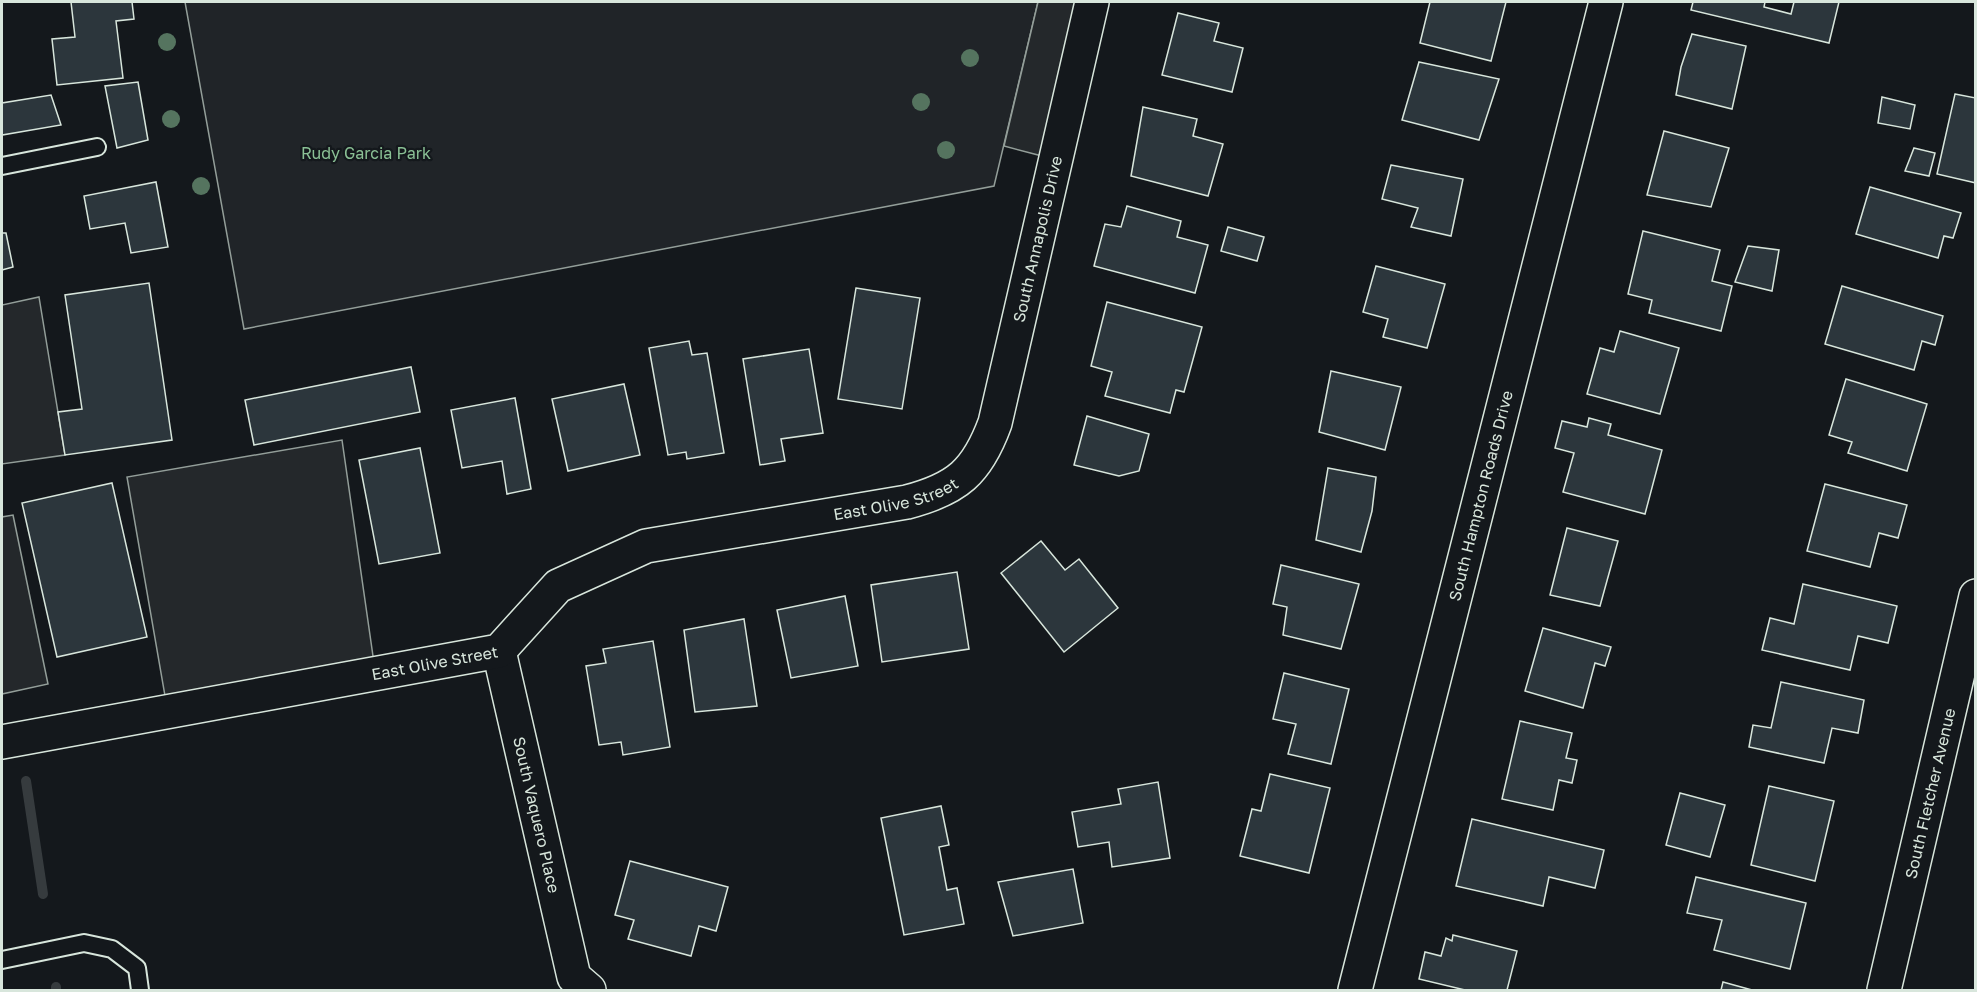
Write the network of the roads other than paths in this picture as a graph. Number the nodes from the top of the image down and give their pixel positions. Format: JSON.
{"nodes":[{"id":1,"x":1092,"y":2,"type":"edge"},
{"id":2,"x":1606,"y":2,"type":"edge"},
{"id":3,"x":97,"y":147,"type":"dead end"},
{"id":4,"x":2,"y":166,"type":"edge"},
{"id":5,"x":967,"y":473,"type":"joint"},
{"id":6,"x":1976,"y":596,"type":"edge"},
{"id":7,"x":499,"y":651,"type":"junction"},
{"id":8,"x":2,"y":742,"type":"edge"},
{"id":9,"x":2,"y":960,"type":"edge"},
{"id":10,"x":582,"y":984,"type":"edge"},
{"id":11,"x":140,"y":990,"type":"edge"},
{"id":12,"x":1355,"y":990,"type":"edge"},
{"id":13,"x":1884,"y":990,"type":"edge"}],
"edges":[{"from":1,"to":5,"type":"street","name":"South Annapolis Drive"},
{"from":2,"to":12,"type":"street","name":"South Hampton Roads Drive"},
{"from":3,"to":4,"type":"lane"},
{"from":5,"to":7,"type":"street","name":"East Olive Street"},
{"from":6,"to":13,"type":"street","name":"South Fletcher Avenue"},
{"from":7,"to":8,"type":"street","name":"East Olive Street"},
{"from":7,"to":10,"type":"street","name":"South Vaquero Place"},
{"from":9,"to":11,"type":"lane"}]}
